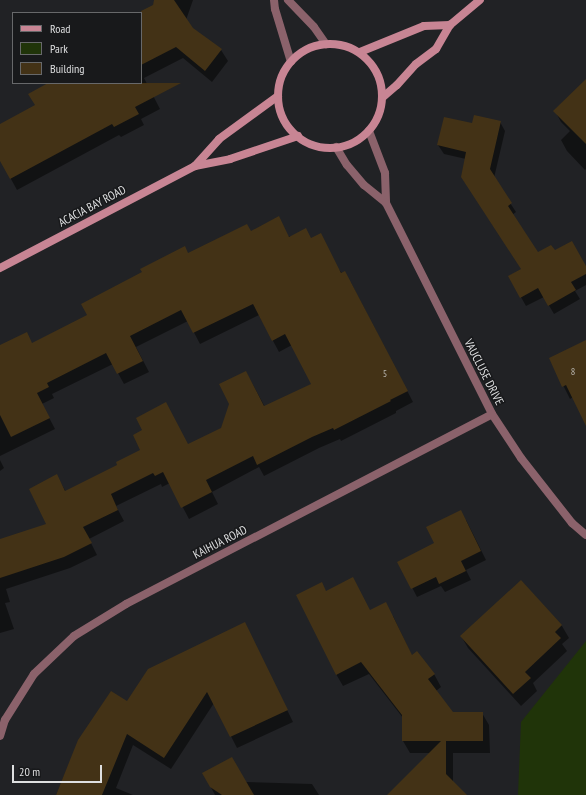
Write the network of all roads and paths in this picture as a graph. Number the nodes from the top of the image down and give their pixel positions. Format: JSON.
{"nodes":[{"id":1,"x":274,"y":0,"type":"edge"},
{"id":2,"x":288,"y":0,"type":"edge"},
{"id":3,"x":480,"y":0,"type":"edge"},
{"id":4,"x":450,"y":25,"type":"junction"},
{"id":5,"x":326,"y":44,"type":"junction"},
{"id":6,"x":360,"y":52,"type":"junction"},
{"id":7,"x":291,"y":62,"type":"junction"},
{"id":8,"x":278,"y":96,"type":"junction"},
{"id":9,"x":383,"y":97,"type":"junction"},
{"id":10,"x":369,"y":131,"type":"junction"},
{"id":11,"x":298,"y":136,"type":"junction"},
{"id":12,"x":336,"y":147,"type":"junction"},
{"id":13,"x":195,"y":166,"type":"junction"},
{"id":14,"x":386,"y":203,"type":"junction"},
{"id":15,"x":0,"y":268,"type":"edge"},
{"id":16,"x":492,"y":414,"type":"junction"},
{"id":17,"x":586,"y":535,"type":"edge"},
{"id":18,"x":0,"y":736,"type":"edge"}],
"edges":[{"from":1,"to":7,"type":"street"},
{"from":2,"to":5,"type":"street"},
{"from":3,"to":4,"type":"street"},
{"from":4,"to":6,"type":"street"},
{"from":4,"to":9,"type":"street"},
{"from":5,"to":6,"type":"street"},
{"from":5,"to":7,"type":"street"},
{"from":6,"to":9,"type":"street"},
{"from":7,"to":8,"type":"street"},
{"from":8,"to":11,"type":"street"},
{"from":8,"to":13,"type":"street","name":"ACACIA BAY ROAD"},
{"from":9,"to":10,"type":"street"},
{"from":10,"to":12,"type":"street"},
{"from":10,"to":14,"type":"street","name":"VAUCLUSE DRIVE"},
{"from":11,"to":12,"type":"street"},
{"from":11,"to":13,"type":"street","name":"ACACIA BAY ROAD"},
{"from":12,"to":14,"type":"street","name":"VAUCLUSE DRIVE"},
{"from":13,"to":15,"type":"street","name":"ACACIA BAY ROAD"},
{"from":14,"to":16,"type":"street","name":"VAUCLUSE DRIVE"},
{"from":16,"to":17,"type":"street","name":"VAUCLUSE DRIVE"},
{"from":16,"to":18,"type":"street","name":"KAIHUA ROAD"}]}
